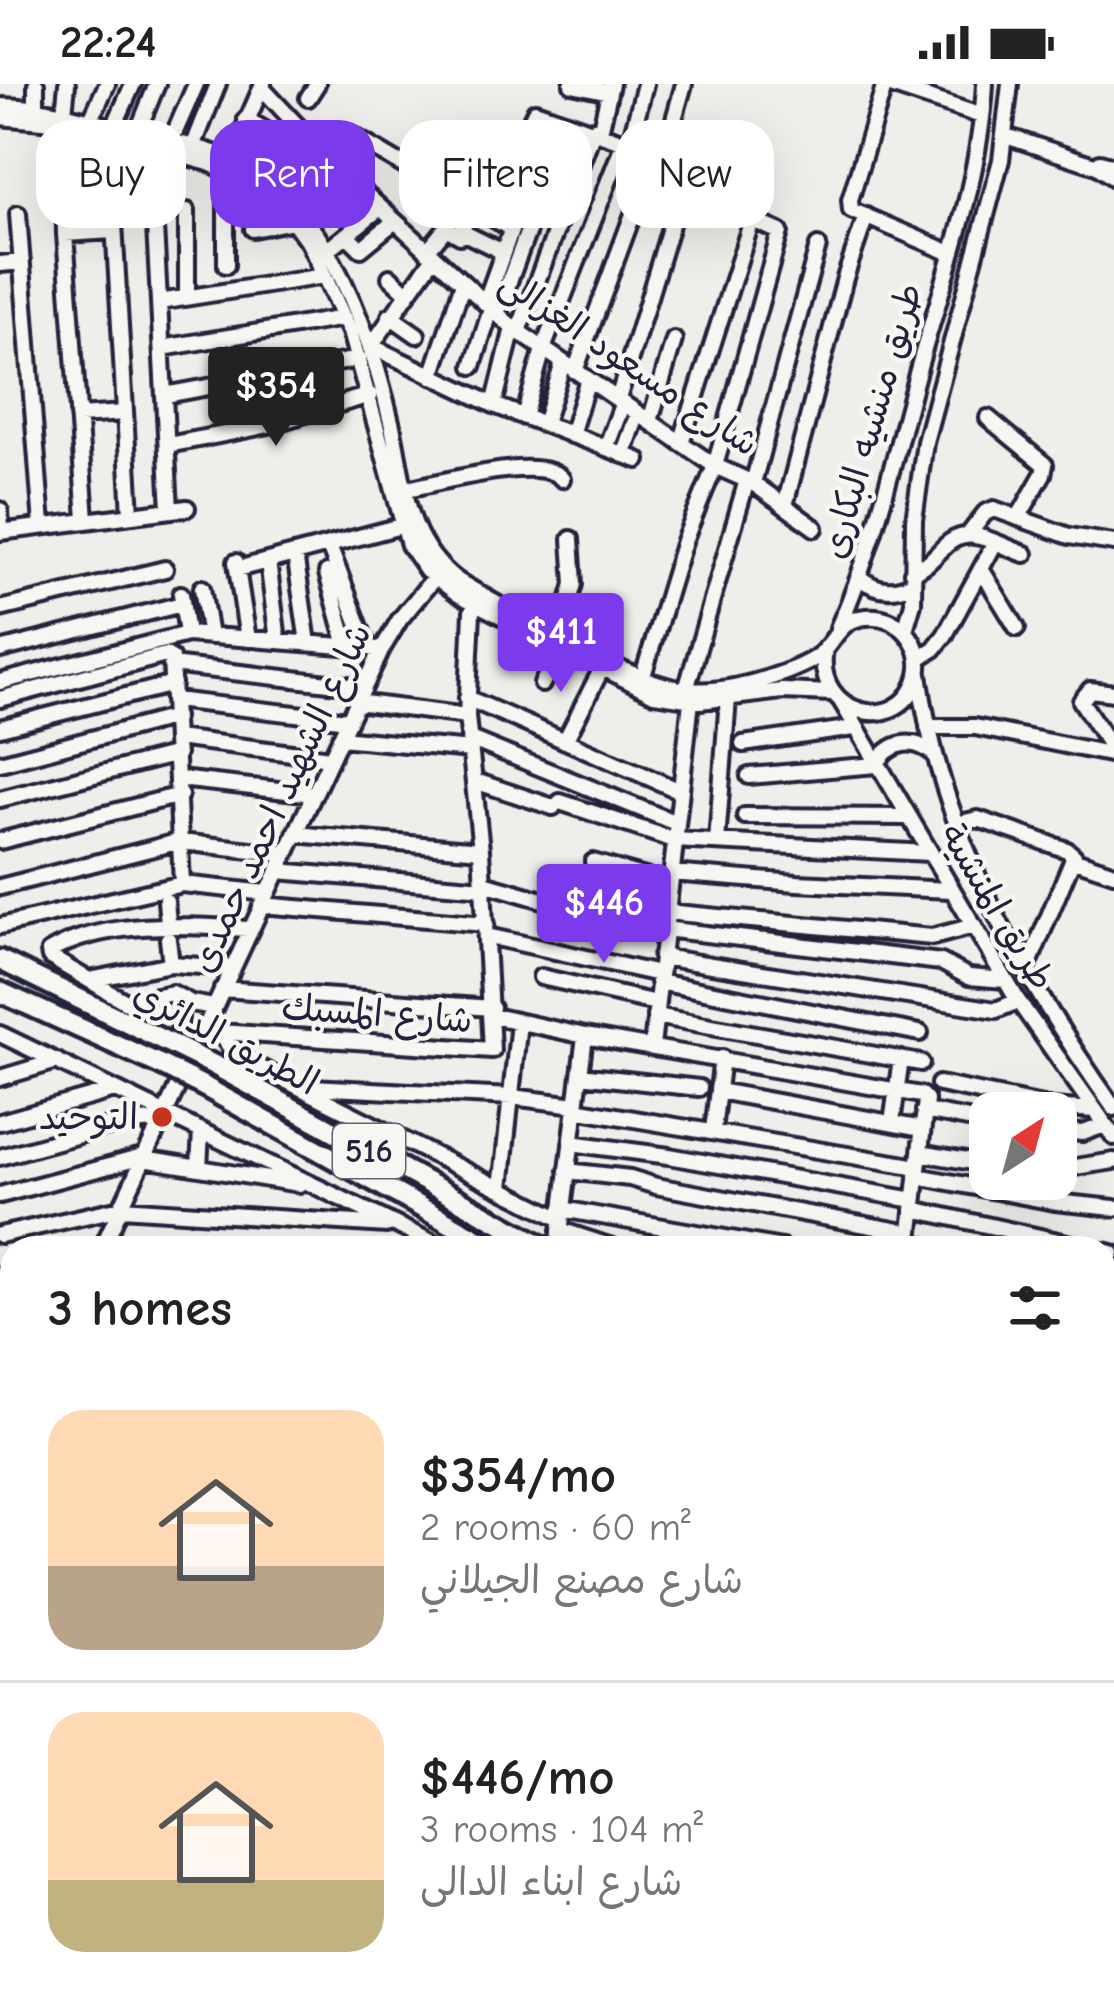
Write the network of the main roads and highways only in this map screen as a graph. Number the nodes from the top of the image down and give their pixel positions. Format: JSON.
{"nodes":[{"id":1,"x":0,"y":960,"type":"edge"},
{"id":2,"x":0,"y":992,"type":"edge"},
{"id":3,"x":472,"y":1236,"type":"edge"},
{"id":4,"x":523,"y":1236,"type":"edge"}],
"edges":[{"from":1,"to":4,"type":"highway","name":"الطريق الدائري","number":"516","bridge":true},
{"from":2,"to":3,"type":"highway","name":"الطريق الدائري","number":"516","bridge":true}]}
